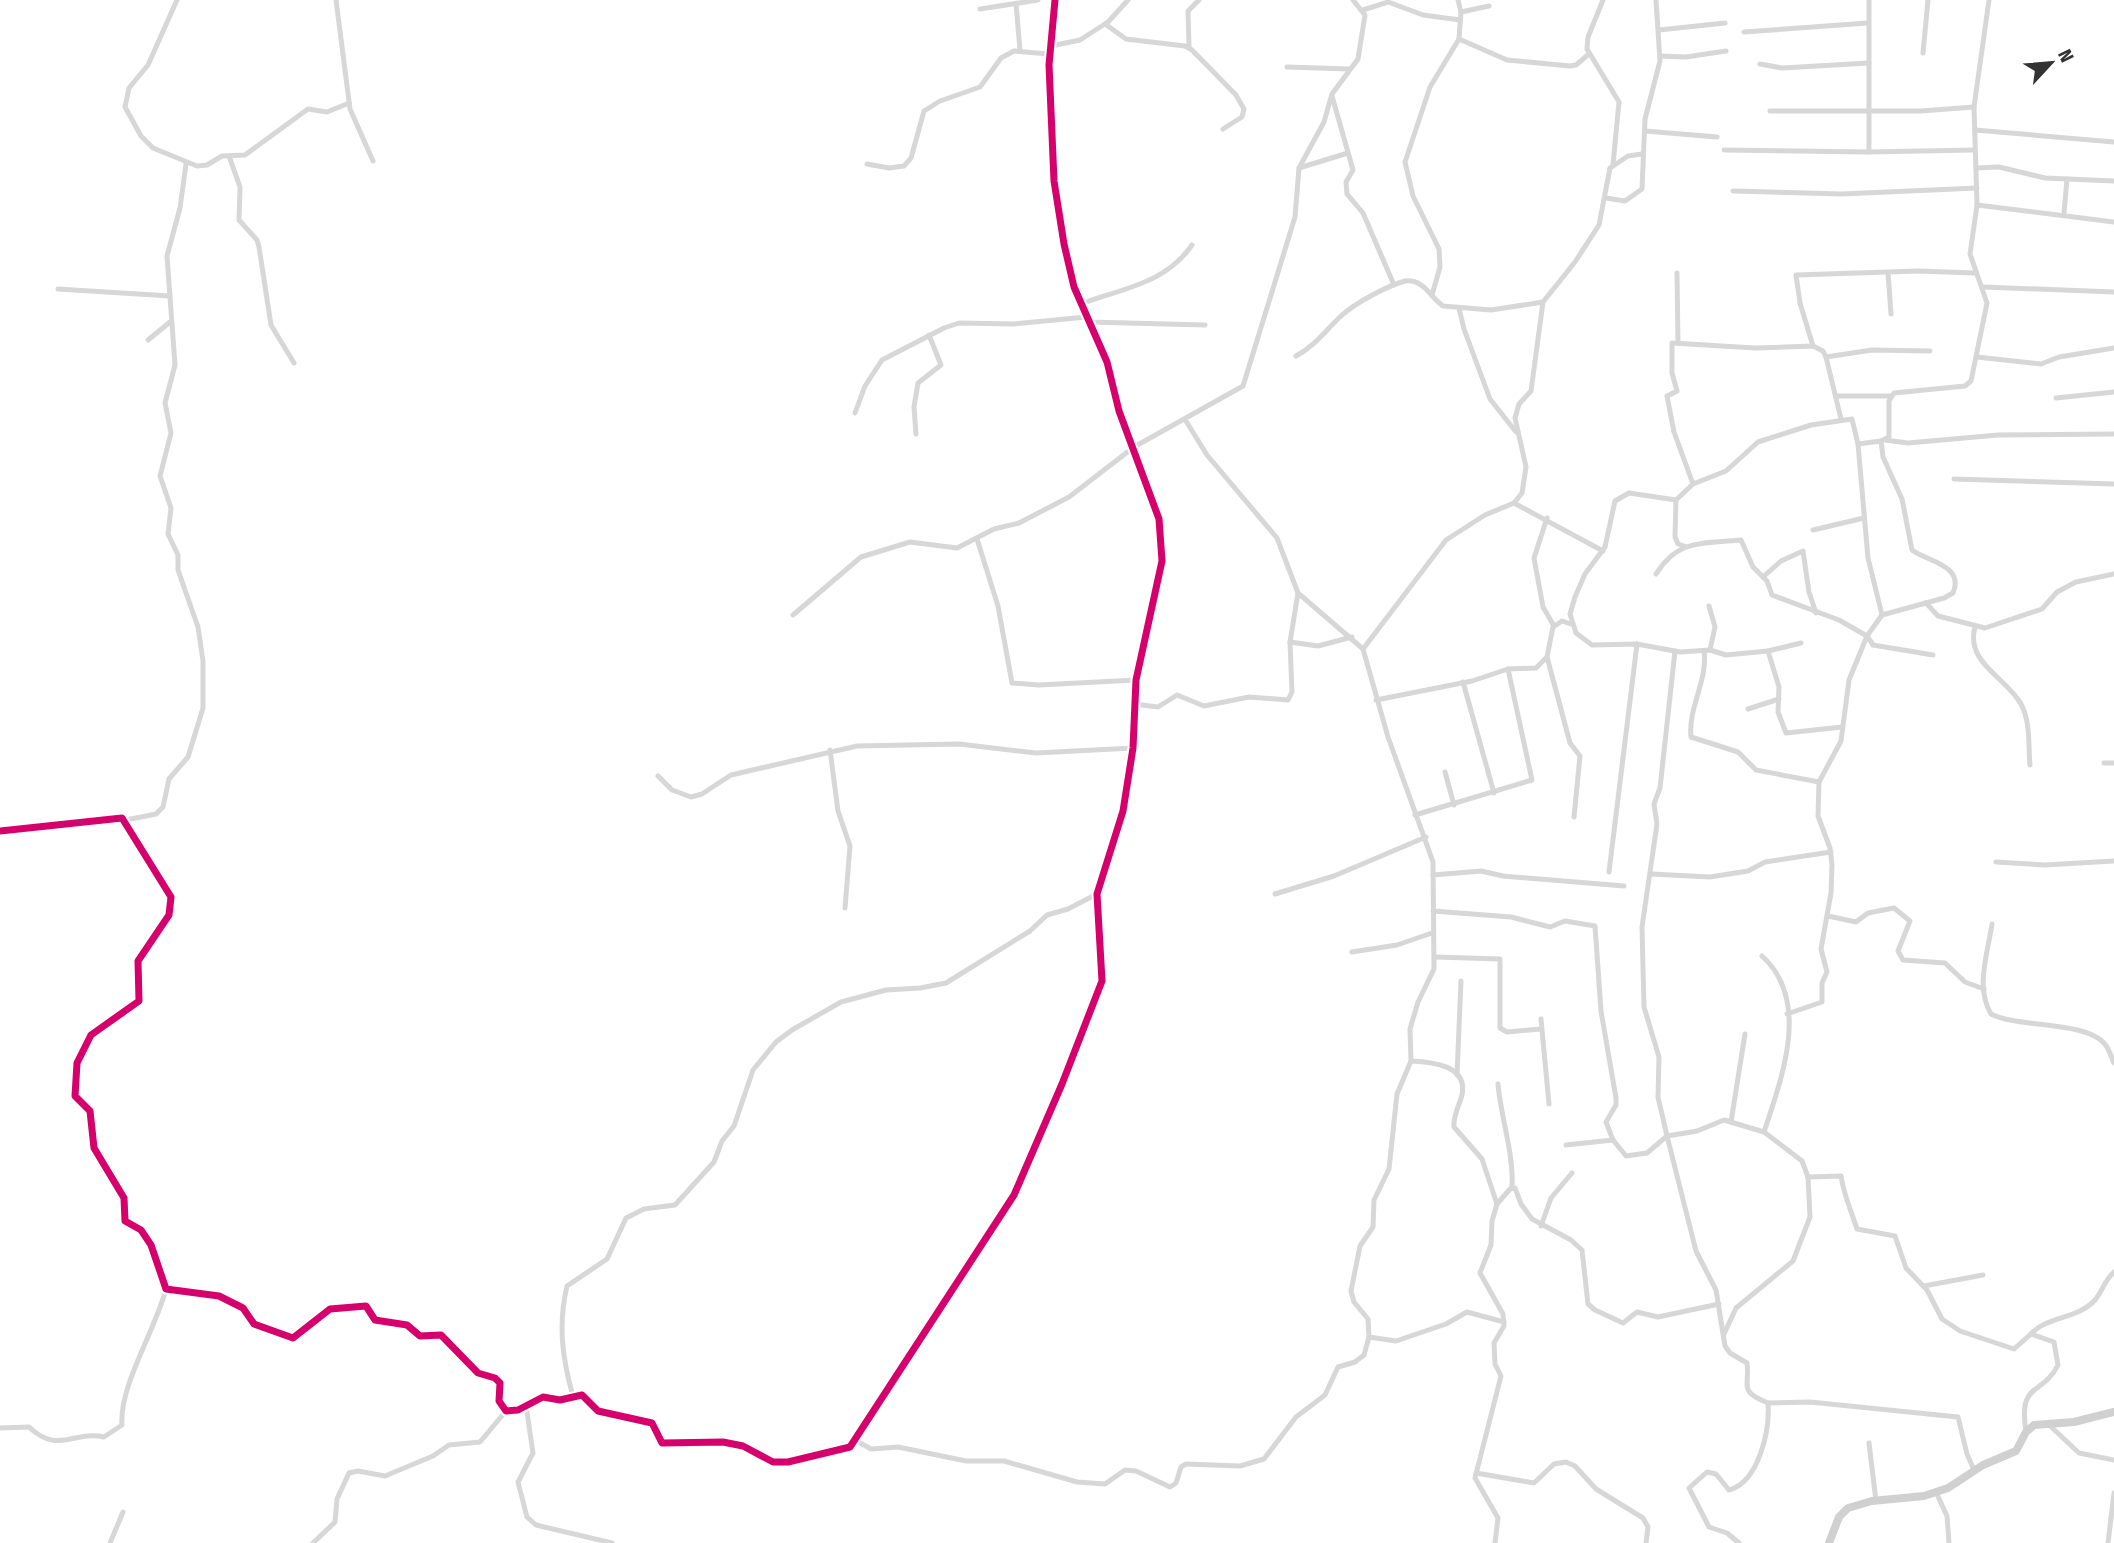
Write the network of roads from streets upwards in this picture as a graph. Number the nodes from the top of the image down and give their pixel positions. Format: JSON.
{"nodes":[{"id":1,"x":177,"y":0,"type":"edge"},
{"id":2,"x":335,"y":0,"type":"edge"},
{"id":3,"x":1038,"y":0,"type":"edge"},
{"id":4,"x":1055,"y":0,"type":"edge"},
{"id":5,"x":1128,"y":0,"type":"edge"},
{"id":6,"x":1199,"y":0,"type":"edge"},
{"id":7,"x":1353,"y":0,"type":"edge"},
{"id":8,"x":1458,"y":0,"type":"edge"},
{"id":9,"x":1603,"y":0,"type":"edge"},
{"id":10,"x":1656,"y":0,"type":"edge"},
{"id":11,"x":1869,"y":0,"type":"edge"},
{"id":12,"x":1928,"y":0,"type":"edge"},
{"id":13,"x":1989,"y":0,"type":"edge"},
{"id":14,"x":1404,"y":3,"type":"edge"},
{"id":15,"x":1016,"y":4,"type":"junction"},
{"id":16,"x":1489,"y":6,"type":"dead end"},
{"id":17,"x":980,"y":9,"type":"dead end"},
{"id":18,"x":1363,"y":10,"type":"junction"},
{"id":19,"x":1461,"y":12,"type":"junction"},
{"id":20,"x":1460,"y":20,"type":"junction"},
{"id":21,"x":1725,"y":23,"type":"dead end"},
{"id":22,"x":1868,"y":23,"type":"junction"},
{"id":23,"x":1105,"y":24,"type":"junction"},
{"id":24,"x":1659,"y":30,"type":"junction"},
{"id":25,"x":1744,"y":33,"type":"dead end"},
{"id":26,"x":1460,"y":40,"type":"junction"},
{"id":27,"x":1051,"y":46,"type":"junction"},
{"id":28,"x":1189,"y":47,"type":"junction"},
{"id":29,"x":1020,"y":50,"type":"junction"},
{"id":30,"x":1726,"y":51,"type":"dead end"},
{"id":31,"x":1923,"y":53,"type":"dead end"},
{"id":32,"x":1049,"y":54,"type":"junction"},
{"id":33,"x":1589,"y":54,"type":"junction"},
{"id":34,"x":1660,"y":56,"type":"junction"},
{"id":35,"x":1869,"y":63,"type":"junction"},
{"id":36,"x":1760,"y":64,"type":"dead end"},
{"id":37,"x":1287,"y":67,"type":"dead end"},
{"id":38,"x":1349,"y":69,"type":"junction"},
{"id":39,"x":1332,"y":94,"type":"junction"},
{"id":40,"x":349,"y":103,"type":"junction"},
{"id":41,"x":1974,"y":107,"type":"junction"},
{"id":42,"x":1869,"y":110,"type":"junction"},
{"id":43,"x":1770,"y":111,"type":"dead end"},
{"id":44,"x":1223,"y":129,"type":"dead end"},
{"id":45,"x":1975,"y":130,"type":"junction"},
{"id":46,"x":1645,"y":131,"type":"junction"},
{"id":47,"x":1717,"y":137,"type":"dead end"},
{"id":48,"x":2114,"y":142,"type":"edge"},
{"id":49,"x":1724,"y":150,"type":"dead end"},
{"id":50,"x":1973,"y":150,"type":"junction"},
{"id":51,"x":1869,"y":152,"type":"junction"},
{"id":52,"x":1348,"y":153,"type":"junction"},
{"id":53,"x":1642,"y":154,"type":"junction"},
{"id":54,"x":229,"y":156,"type":"junction"},
{"id":55,"x":373,"y":161,"type":"dead end"},
{"id":56,"x":186,"y":164,"type":"junction"},
{"id":57,"x":867,"y":164,"type":"dead end"},
{"id":58,"x":1613,"y":165,"type":"junction"},
{"id":59,"x":1299,"y":168,"type":"junction"},
{"id":60,"x":1976,"y":168,"type":"junction"},
{"id":61,"x":2067,"y":179,"type":"junction"},
{"id":62,"x":2114,"y":181,"type":"edge"},
{"id":63,"x":1977,"y":188,"type":"junction"},
{"id":64,"x":1733,"y":191,"type":"dead end"},
{"id":65,"x":1606,"y":198,"type":"junction"},
{"id":66,"x":1977,"y":205,"type":"junction"},
{"id":67,"x":2064,"y":213,"type":"junction"},
{"id":68,"x":2114,"y":222,"type":"edge"},
{"id":69,"x":1192,"y":245,"type":"dead end"},
{"id":70,"x":1677,"y":273,"type":"dead end"},
{"id":71,"x":1888,"y":273,"type":"junction"},
{"id":72,"x":1975,"y":274,"type":"junction"},
{"id":73,"x":1394,"y":285,"type":"junction"},
{"id":74,"x":1983,"y":287,"type":"junction"},
{"id":75,"x":58,"y":289,"type":"dead end"},
{"id":76,"x":2114,"y":292,"type":"edge"},
{"id":77,"x":1432,"y":295,"type":"junction"},
{"id":78,"x":170,"y":296,"type":"junction"},
{"id":79,"x":1544,"y":302,"type":"junction"},
{"id":80,"x":1081,"y":304,"type":"junction"},
{"id":81,"x":1460,"y":308,"type":"junction"},
{"id":82,"x":1891,"y":314,"type":"dead end"},
{"id":83,"x":1087,"y":320,"type":"junction"},
{"id":84,"x":170,"y":322,"type":"junction"},
{"id":85,"x":1205,"y":325,"type":"dead end"},
{"id":86,"x":929,"y":335,"type":"junction"},
{"id":87,"x":148,"y":340,"type":"dead end"},
{"id":88,"x":1678,"y":343,"type":"junction"},
{"id":89,"x":1813,"y":346,"type":"junction"},
{"id":90,"x":2114,"y":348,"type":"edge"},
{"id":91,"x":1930,"y":351,"type":"dead end"},
{"id":92,"x":1296,"y":356,"type":"dead end"},
{"id":93,"x":1826,"y":357,"type":"junction"},
{"id":94,"x":1976,"y":357,"type":"junction"},
{"id":95,"x":294,"y":363,"type":"dead end"},
{"id":96,"x":2114,"y":392,"type":"edge"},
{"id":97,"x":1837,"y":396,"type":"junction"},
{"id":98,"x":1891,"y":396,"type":"junction"},
{"id":99,"x":2056,"y":398,"type":"dead end"},
{"id":100,"x":855,"y":413,"type":"dead end"},
{"id":101,"x":1841,"y":419,"type":"junction"},
{"id":102,"x":1185,"y":421,"type":"junction"},
{"id":103,"x":1516,"y":432,"type":"junction"},
{"id":104,"x":916,"y":434,"type":"dead end"},
{"id":105,"x":2114,"y":434,"type":"edge"},
{"id":106,"x":1883,"y":441,"type":"junction"},
{"id":107,"x":1858,"y":444,"type":"junction"},
{"id":108,"x":1134,"y":447,"type":"junction"},
{"id":109,"x":1954,"y":479,"type":"dead end"},
{"id":110,"x":1693,"y":484,"type":"junction"},
{"id":111,"x":2114,"y":484,"type":"edge"},
{"id":112,"x":1676,"y":500,"type":"junction"},
{"id":113,"x":1514,"y":503,"type":"junction"},
{"id":114,"x":1547,"y":518,"type":"junction"},
{"id":115,"x":1864,"y":518,"type":"junction"},
{"id":116,"x":1813,"y":530,"type":"dead end"},
{"id":117,"x":977,"y":538,"type":"junction"},
{"id":118,"x":1684,"y":546,"type":"junction"},
{"id":119,"x":1603,"y":551,"type":"junction"},
{"id":120,"x":1656,"y":574,"type":"dead end"},
{"id":121,"x":2114,"y":574,"type":"edge"},
{"id":122,"x":1763,"y":577,"type":"junction"},
{"id":123,"x":1298,"y":593,"type":"junction"},
{"id":124,"x":1926,"y":603,"type":"junction"},
{"id":125,"x":1709,"y":606,"type":"dead end"},
{"id":126,"x":1816,"y":612,"type":"junction"},
{"id":127,"x":1570,"y":614,"type":"junction"},
{"id":128,"x":793,"y":615,"type":"dead end"},
{"id":129,"x":1882,"y":615,"type":"junction"},
{"id":130,"x":1562,"y":621,"type":"junction"},
{"id":131,"x":1571,"y":624,"type":"junction"},
{"id":132,"x":1554,"y":626,"type":"junction"},
{"id":133,"x":1975,"y":627,"type":"junction"},
{"id":134,"x":1867,"y":636,"type":"junction"},
{"id":135,"x":1352,"y":637,"type":"junction"},
{"id":136,"x":1290,"y":642,"type":"junction"},
{"id":137,"x":1801,"y":643,"type":"dead end"},
{"id":138,"x":1637,"y":644,"type":"junction"},
{"id":139,"x":1363,"y":649,"type":"junction"},
{"id":140,"x":1707,"y":650,"type":"junction"},
{"id":141,"x":1768,"y":651,"type":"junction"},
{"id":142,"x":1675,"y":652,"type":"junction"},
{"id":143,"x":1933,"y":655,"type":"dead end"},
{"id":144,"x":1547,"y":657,"type":"junction"},
{"id":145,"x":1508,"y":669,"type":"junction"},
{"id":146,"x":1136,"y":680,"type":"junction"},
{"id":147,"x":1463,"y":682,"type":"junction"},
{"id":148,"x":1779,"y":699,"type":"junction"},
{"id":149,"x":1376,"y":700,"type":"junction"},
{"id":150,"x":1134,"y":704,"type":"junction"},
{"id":151,"x":1748,"y":709,"type":"dead end"},
{"id":152,"x":1842,"y":727,"type":"junction"},
{"id":153,"x":1133,"y":748,"type":"junction"},
{"id":154,"x":830,"y":750,"type":"junction"},
{"id":155,"x":2104,"y":763,"type":"dead end"},
{"id":156,"x":2114,"y":763,"type":"edge"},
{"id":157,"x":2030,"y":765,"type":"dead end"},
{"id":158,"x":1445,"y":772,"type":"dead end"},
{"id":159,"x":658,"y":776,"type":"dead end"},
{"id":160,"x":1819,"y":782,"type":"junction"},
{"id":161,"x":1494,"y":793,"type":"junction"},
{"id":162,"x":1454,"y":805,"type":"junction"},
{"id":163,"x":1415,"y":815,"type":"junction"},
{"id":164,"x":1574,"y":817,"type":"dead end"},
{"id":165,"x":126,"y":820,"type":"junction"},
{"id":166,"x":0,"y":831,"type":"edge"},
{"id":167,"x":1426,"y":836,"type":"junction"},
{"id":168,"x":1831,"y":852,"type":"junction"},
{"id":169,"x":2114,"y":861,"type":"edge"},
{"id":170,"x":1996,"y":862,"type":"dead end"},
{"id":171,"x":1609,"y":872,"type":"dead end"},
{"id":172,"x":1651,"y":874,"type":"junction"},
{"id":173,"x":1433,"y":875,"type":"junction"},
{"id":174,"x":1624,"y":886,"type":"dead end"},
{"id":175,"x":1097,"y":894,"type":"junction"},
{"id":176,"x":1275,"y":894,"type":"dead end"},
{"id":177,"x":845,"y":908,"type":"dead end"},
{"id":178,"x":1433,"y":911,"type":"junction"},
{"id":179,"x":1828,"y":916,"type":"junction"},
{"id":180,"x":1992,"y":923,"type":"dead end"},
{"id":181,"x":1432,"y":933,"type":"junction"},
{"id":182,"x":1352,"y":952,"type":"dead end"},
{"id":183,"x":1435,"y":957,"type":"junction"},
{"id":184,"x":1762,"y":957,"type":"dead end"},
{"id":185,"x":1461,"y":981,"type":"dead end"},
{"id":186,"x":1984,"y":989,"type":"junction"},
{"id":187,"x":1787,"y":1014,"type":"junction"},
{"id":188,"x":1541,"y":1019,"type":"dead end"},
{"id":189,"x":1541,"y":1029,"type":"junction"},
{"id":190,"x":1745,"y":1034,"type":"dead end"},
{"id":191,"x":1411,"y":1061,"type":"junction"},
{"id":192,"x":2114,"y":1063,"type":"edge"},
{"id":193,"x":1457,"y":1075,"type":"junction"},
{"id":194,"x":1498,"y":1084,"type":"dead end"},
{"id":195,"x":1549,"y":1104,"type":"dead end"},
{"id":196,"x":1731,"y":1122,"type":"junction"},
{"id":197,"x":1764,"y":1132,"type":"junction"},
{"id":198,"x":1667,"y":1136,"type":"junction"},
{"id":199,"x":1614,"y":1140,"type":"junction"},
{"id":200,"x":1566,"y":1145,"type":"dead end"},
{"id":201,"x":1572,"y":1172,"type":"dead end"},
{"id":202,"x":1808,"y":1177,"type":"junction"},
{"id":203,"x":1512,"y":1188,"type":"junction"},
{"id":204,"x":1497,"y":1204,"type":"junction"},
{"id":205,"x":1541,"y":1226,"type":"junction"},
{"id":206,"x":2114,"y":1272,"type":"edge"},
{"id":207,"x":1983,"y":1275,"type":"dead end"},
{"id":208,"x":1924,"y":1286,"type":"junction"},
{"id":209,"x":166,"y":1289,"type":"junction"},
{"id":210,"x":1719,"y":1304,"type":"junction"},
{"id":211,"x":1504,"y":1322,"type":"junction"},
{"id":212,"x":1724,"y":1334,"type":"junction"},
{"id":213,"x":2031,"y":1334,"type":"junction"},
{"id":214,"x":1369,"y":1337,"type":"junction"},
{"id":215,"x":573,"y":1396,"type":"junction"},
{"id":216,"x":1768,"y":1403,"type":"junction"},
{"id":217,"x":526,"y":1405,"type":"junction"},
{"id":218,"x":506,"y":1411,"type":"junction"},
{"id":219,"x":2114,"y":1412,"type":"edge"},
{"id":220,"x":2047,"y":1423,"type":"junction"},
{"id":221,"x":0,"y":1428,"type":"edge"},
{"id":222,"x":2026,"y":1432,"type":"junction"},
{"id":223,"x":855,"y":1440,"type":"junction"},
{"id":224,"x":1869,"y":1443,"type":"dead end"},
{"id":225,"x":2114,"y":1460,"type":"edge"},
{"id":226,"x":1974,"y":1470,"type":"junction"},
{"id":227,"x":1476,"y":1473,"type":"junction"},
{"id":228,"x":1936,"y":1492,"type":"junction"},
{"id":229,"x":2114,"y":1493,"type":"edge"},
{"id":230,"x":1876,"y":1501,"type":"junction"},
{"id":231,"x":123,"y":1511,"type":"dead end"},
{"id":232,"x":110,"y":1543,"type":"edge"},
{"id":233,"x":313,"y":1543,"type":"edge"},
{"id":234,"x":612,"y":1543,"type":"edge"},
{"id":235,"x":1495,"y":1543,"type":"edge"},
{"id":236,"x":1646,"y":1543,"type":"edge"},
{"id":237,"x":1739,"y":1543,"type":"edge"},
{"id":238,"x":1829,"y":1543,"type":"edge"},
{"id":239,"x":1949,"y":1543,"type":"edge"},
{"id":240,"x":2108,"y":1543,"type":"edge"}],
"edges":[{"from":1,"to":56,"type":"street"},
{"from":2,"to":40,"type":"street"},
{"from":3,"to":15,"type":"street"},
{"from":4,"to":27,"type":"street"},
{"from":5,"to":23,"type":"street"},
{"from":6,"to":28,"type":"street"},
{"from":7,"to":18,"type":"street"},
{"from":8,"to":19,"type":"street"},
{"from":9,"to":33,"type":"street"},
{"from":10,"to":24,"type":"street"},
{"from":11,"to":22,"type":"street"},
{"from":12,"to":31,"type":"street"},
{"from":13,"to":41,"type":"street"},
{"from":14,"to":18,"type":"street"},
{"from":14,"to":20,"type":"street"},
{"from":15,"to":17,"type":"street"},
{"from":15,"to":29,"type":"street"},
{"from":16,"to":19,"type":"street"},
{"from":18,"to":38,"type":"street"},
{"from":19,"to":20,"type":"street"},
{"from":20,"to":26,"type":"street"},
{"from":21,"to":24,"type":"street"},
{"from":22,"to":25,"type":"street"},
{"from":22,"to":35,"type":"street"},
{"from":23,"to":27,"type":"street"},
{"from":23,"to":28,"type":"street"},
{"from":24,"to":34,"type":"street"},
{"from":26,"to":33,"type":"street"},
{"from":26,"to":77,"type":"street"},
{"from":27,"to":32,"type":"street"},
{"from":28,"to":44,"type":"street"},
{"from":29,"to":32,"type":"street"},
{"from":29,"to":57,"type":"street"},
{"from":30,"to":34,"type":"street"},
{"from":32,"to":80,"type":"street"},
{"from":33,"to":58,"type":"street"},
{"from":34,"to":46,"type":"street"},
{"from":35,"to":36,"type":"street"},
{"from":35,"to":42,"type":"street"},
{"from":37,"to":38,"type":"street"},
{"from":38,"to":39,"type":"street"},
{"from":39,"to":52,"type":"street"},
{"from":39,"to":59,"type":"street"},
{"from":40,"to":54,"type":"street"},
{"from":40,"to":55,"type":"street"},
{"from":41,"to":42,"type":"street"},
{"from":41,"to":45,"type":"street"},
{"from":42,"to":43,"type":"street"},
{"from":42,"to":51,"type":"street"},
{"from":45,"to":48,"type":"street"},
{"from":45,"to":50,"type":"street"},
{"from":46,"to":47,"type":"street"},
{"from":46,"to":53,"type":"street"},
{"from":49,"to":51,"type":"street"},
{"from":50,"to":51,"type":"street"},
{"from":50,"to":60,"type":"street"},
{"from":52,"to":59,"type":"street"},
{"from":52,"to":73,"type":"street"},
{"from":53,"to":58,"type":"street"},
{"from":53,"to":65,"type":"street"},
{"from":54,"to":56,"type":"street"},
{"from":54,"to":95,"type":"street"},
{"from":56,"to":78,"type":"street"},
{"from":58,"to":65,"type":"street"},
{"from":59,"to":102,"type":"street"},
{"from":60,"to":61,"type":"street"},
{"from":60,"to":63,"type":"street"},
{"from":61,"to":62,"type":"street"},
{"from":61,"to":67,"type":"street"},
{"from":63,"to":64,"type":"street"},
{"from":63,"to":66,"type":"street"},
{"from":65,"to":79,"type":"street"},
{"from":66,"to":67,"type":"street"},
{"from":66,"to":72,"type":"street"},
{"from":67,"to":68,"type":"street"},
{"from":69,"to":80,"type":"street"},
{"from":70,"to":88,"type":"street"},
{"from":71,"to":72,"type":"street"},
{"from":71,"to":82,"type":"street"},
{"from":71,"to":89,"type":"street"},
{"from":72,"to":74,"type":"street"},
{"from":73,"to":77,"type":"street"},
{"from":73,"to":92,"type":"street"},
{"from":74,"to":76,"type":"street"},
{"from":74,"to":94,"type":"street"},
{"from":75,"to":78,"type":"street"},
{"from":77,"to":81,"type":"street"},
{"from":78,"to":84,"type":"street"},
{"from":79,"to":81,"type":"street"},
{"from":79,"to":103,"type":"street"},
{"from":80,"to":83,"type":"street"},
{"from":81,"to":103,"type":"street"},
{"from":83,"to":85,"type":"street"},
{"from":83,"to":86,"type":"street"},
{"from":83,"to":108,"type":"street"},
{"from":84,"to":87,"type":"street"},
{"from":84,"to":165,"type":"street"},
{"from":86,"to":100,"type":"street"},
{"from":86,"to":104,"type":"street"},
{"from":88,"to":89,"type":"street"},
{"from":88,"to":110,"type":"street"},
{"from":89,"to":93,"type":"street"},
{"from":90,"to":94,"type":"street"},
{"from":91,"to":93,"type":"street"},
{"from":93,"to":97,"type":"street"},
{"from":94,"to":98,"type":"street"},
{"from":96,"to":99,"type":"street"},
{"from":97,"to":98,"type":"street"},
{"from":97,"to":101,"type":"street"},
{"from":98,"to":106,"type":"street"},
{"from":101,"to":107,"type":"street"},
{"from":101,"to":110,"type":"street"},
{"from":102,"to":108,"type":"street"},
{"from":102,"to":123,"type":"street"},
{"from":103,"to":113,"type":"street"},
{"from":105,"to":106,"type":"street"},
{"from":106,"to":107,"type":"street"},
{"from":106,"to":124,"type":"street"},
{"from":107,"to":115,"type":"street"},
{"from":108,"to":117,"type":"street"},
{"from":108,"to":146,"type":"street"},
{"from":109,"to":111,"type":"street"},
{"from":110,"to":112,"type":"street"},
{"from":112,"to":118,"type":"street"},
{"from":112,"to":119,"type":"street"},
{"from":113,"to":114,"type":"street"},
{"from":113,"to":139,"type":"street"},
{"from":114,"to":119,"type":"street"},
{"from":114,"to":132,"type":"street"},
{"from":115,"to":116,"type":"street"},
{"from":115,"to":129,"type":"street"},
{"from":117,"to":128,"type":"street"},
{"from":117,"to":146,"type":"street"},
{"from":118,"to":120,"type":"street"},
{"from":118,"to":122,"type":"street"},
{"from":119,"to":127,"type":"street"},
{"from":121,"to":133,"type":"street"},
{"from":122,"to":126,"type":"street"},
{"from":122,"to":126,"type":"street"},
{"from":123,"to":135,"type":"street"},
{"from":123,"to":136,"type":"street"},
{"from":124,"to":129,"type":"street"},
{"from":124,"to":133,"type":"street"},
{"from":125,"to":140,"type":"street"},
{"from":126,"to":134,"type":"street"},
{"from":127,"to":130,"type":"street"},
{"from":127,"to":131,"type":"street"},
{"from":129,"to":134,"type":"street"},
{"from":130,"to":131,"type":"street"},
{"from":130,"to":132,"type":"street"},
{"from":131,"to":138,"type":"street"},
{"from":132,"to":144,"type":"street"},
{"from":133,"to":157,"type":"street"},
{"from":134,"to":143,"type":"street"},
{"from":134,"to":152,"type":"street"},
{"from":135,"to":136,"type":"street"},
{"from":135,"to":139,"type":"street"},
{"from":136,"to":150,"type":"street"},
{"from":137,"to":141,"type":"street"},
{"from":138,"to":142,"type":"street"},
{"from":138,"to":171,"type":"street"},
{"from":139,"to":149,"type":"street"},
{"from":140,"to":141,"type":"street"},
{"from":140,"to":142,"type":"street"},
{"from":140,"to":160,"type":"street"},
{"from":141,"to":148,"type":"street"},
{"from":142,"to":172,"type":"street"},
{"from":144,"to":145,"type":"street"},
{"from":144,"to":164,"type":"street"},
{"from":145,"to":147,"type":"street"},
{"from":145,"to":161,"type":"street"},
{"from":146,"to":150,"type":"street"},
{"from":147,"to":149,"type":"street"},
{"from":147,"to":161,"type":"street"},
{"from":148,"to":151,"type":"street"},
{"from":148,"to":152,"type":"street"},
{"from":149,"to":163,"type":"street"},
{"from":150,"to":153,"type":"street"},
{"from":152,"to":160,"type":"street"},
{"from":153,"to":154,"type":"street"},
{"from":153,"to":175,"type":"street"},
{"from":154,"to":159,"type":"street"},
{"from":154,"to":177,"type":"street"},
{"from":155,"to":156,"type":"street"},
{"from":158,"to":162,"type":"street"},
{"from":160,"to":168,"type":"street"},
{"from":161,"to":162,"type":"street"},
{"from":162,"to":163,"type":"street"},
{"from":163,"to":167,"type":"street"},
{"from":165,"to":166,"type":"street"},
{"from":165,"to":209,"type":"street"},
{"from":167,"to":173,"type":"street"},
{"from":167,"to":176,"type":"street"},
{"from":168,"to":172,"type":"street"},
{"from":168,"to":179,"type":"street"},
{"from":169,"to":170,"type":"street"},
{"from":172,"to":198,"type":"street"},
{"from":173,"to":174,"type":"street"},
{"from":173,"to":178,"type":"street"},
{"from":175,"to":215,"type":"street"},
{"from":175,"to":223,"type":"street"},
{"from":178,"to":181,"type":"street"},
{"from":178,"to":199,"type":"street"},
{"from":179,"to":186,"type":"street"},
{"from":179,"to":187,"type":"street"},
{"from":180,"to":186,"type":"street"},
{"from":181,"to":182,"type":"street"},
{"from":181,"to":183,"type":"street"},
{"from":183,"to":189,"type":"street"},
{"from":183,"to":191,"type":"street"},
{"from":184,"to":187,"type":"street"},
{"from":185,"to":193,"type":"street"},
{"from":186,"to":192,"type":"street"},
{"from":187,"to":197,"type":"street"},
{"from":188,"to":189,"type":"street"},
{"from":189,"to":195,"type":"street"},
{"from":190,"to":196,"type":"street"},
{"from":191,"to":193,"type":"street"},
{"from":191,"to":214,"type":"street"},
{"from":193,"to":204,"type":"street"},
{"from":194,"to":203,"type":"street"},
{"from":196,"to":197,"type":"street"},
{"from":196,"to":198,"type":"street"},
{"from":197,"to":202,"type":"street"},
{"from":198,"to":199,"type":"street"},
{"from":198,"to":210,"type":"street"},
{"from":199,"to":200,"type":"street"},
{"from":201,"to":205,"type":"street"},
{"from":202,"to":208,"type":"street"},
{"from":202,"to":212,"type":"street"},
{"from":203,"to":204,"type":"street"},
{"from":203,"to":205,"type":"street"},
{"from":204,"to":211,"type":"street"},
{"from":205,"to":210,"type":"street"},
{"from":206,"to":213,"type":"street"},
{"from":207,"to":208,"type":"street"},
{"from":208,"to":213,"type":"street"},
{"from":209,"to":218,"type":"street"},
{"from":209,"to":221,"type":"street"},
{"from":210,"to":212,"type":"street"},
{"from":211,"to":214,"type":"street"},
{"from":211,"to":227,"type":"street"},
{"from":212,"to":216,"type":"street"},
{"from":213,"to":222,"type":"street"},
{"from":214,"to":223,"type":"street"},
{"from":215,"to":217,"type":"street"},
{"from":215,"to":223,"type":"street"},
{"from":216,"to":226,"type":"street"},
{"from":216,"to":237,"type":"street"},
{"from":217,"to":218,"type":"street"},
{"from":217,"to":234,"type":"street"},
{"from":218,"to":233,"type":"street"},
{"from":219,"to":220,"type":"street"},
{"from":220,"to":222,"type":"street"},
{"from":220,"to":225,"type":"street"},
{"from":222,"to":226,"type":"street"},
{"from":224,"to":230,"type":"street"},
{"from":226,"to":228,"type":"street"},
{"from":227,"to":235,"type":"street"},
{"from":227,"to":236,"type":"street"},
{"from":228,"to":230,"type":"street"},
{"from":228,"to":239,"type":"street"},
{"from":229,"to":240,"type":"street"},
{"from":230,"to":238,"type":"street"},
{"from":231,"to":232,"type":"street"}]}
